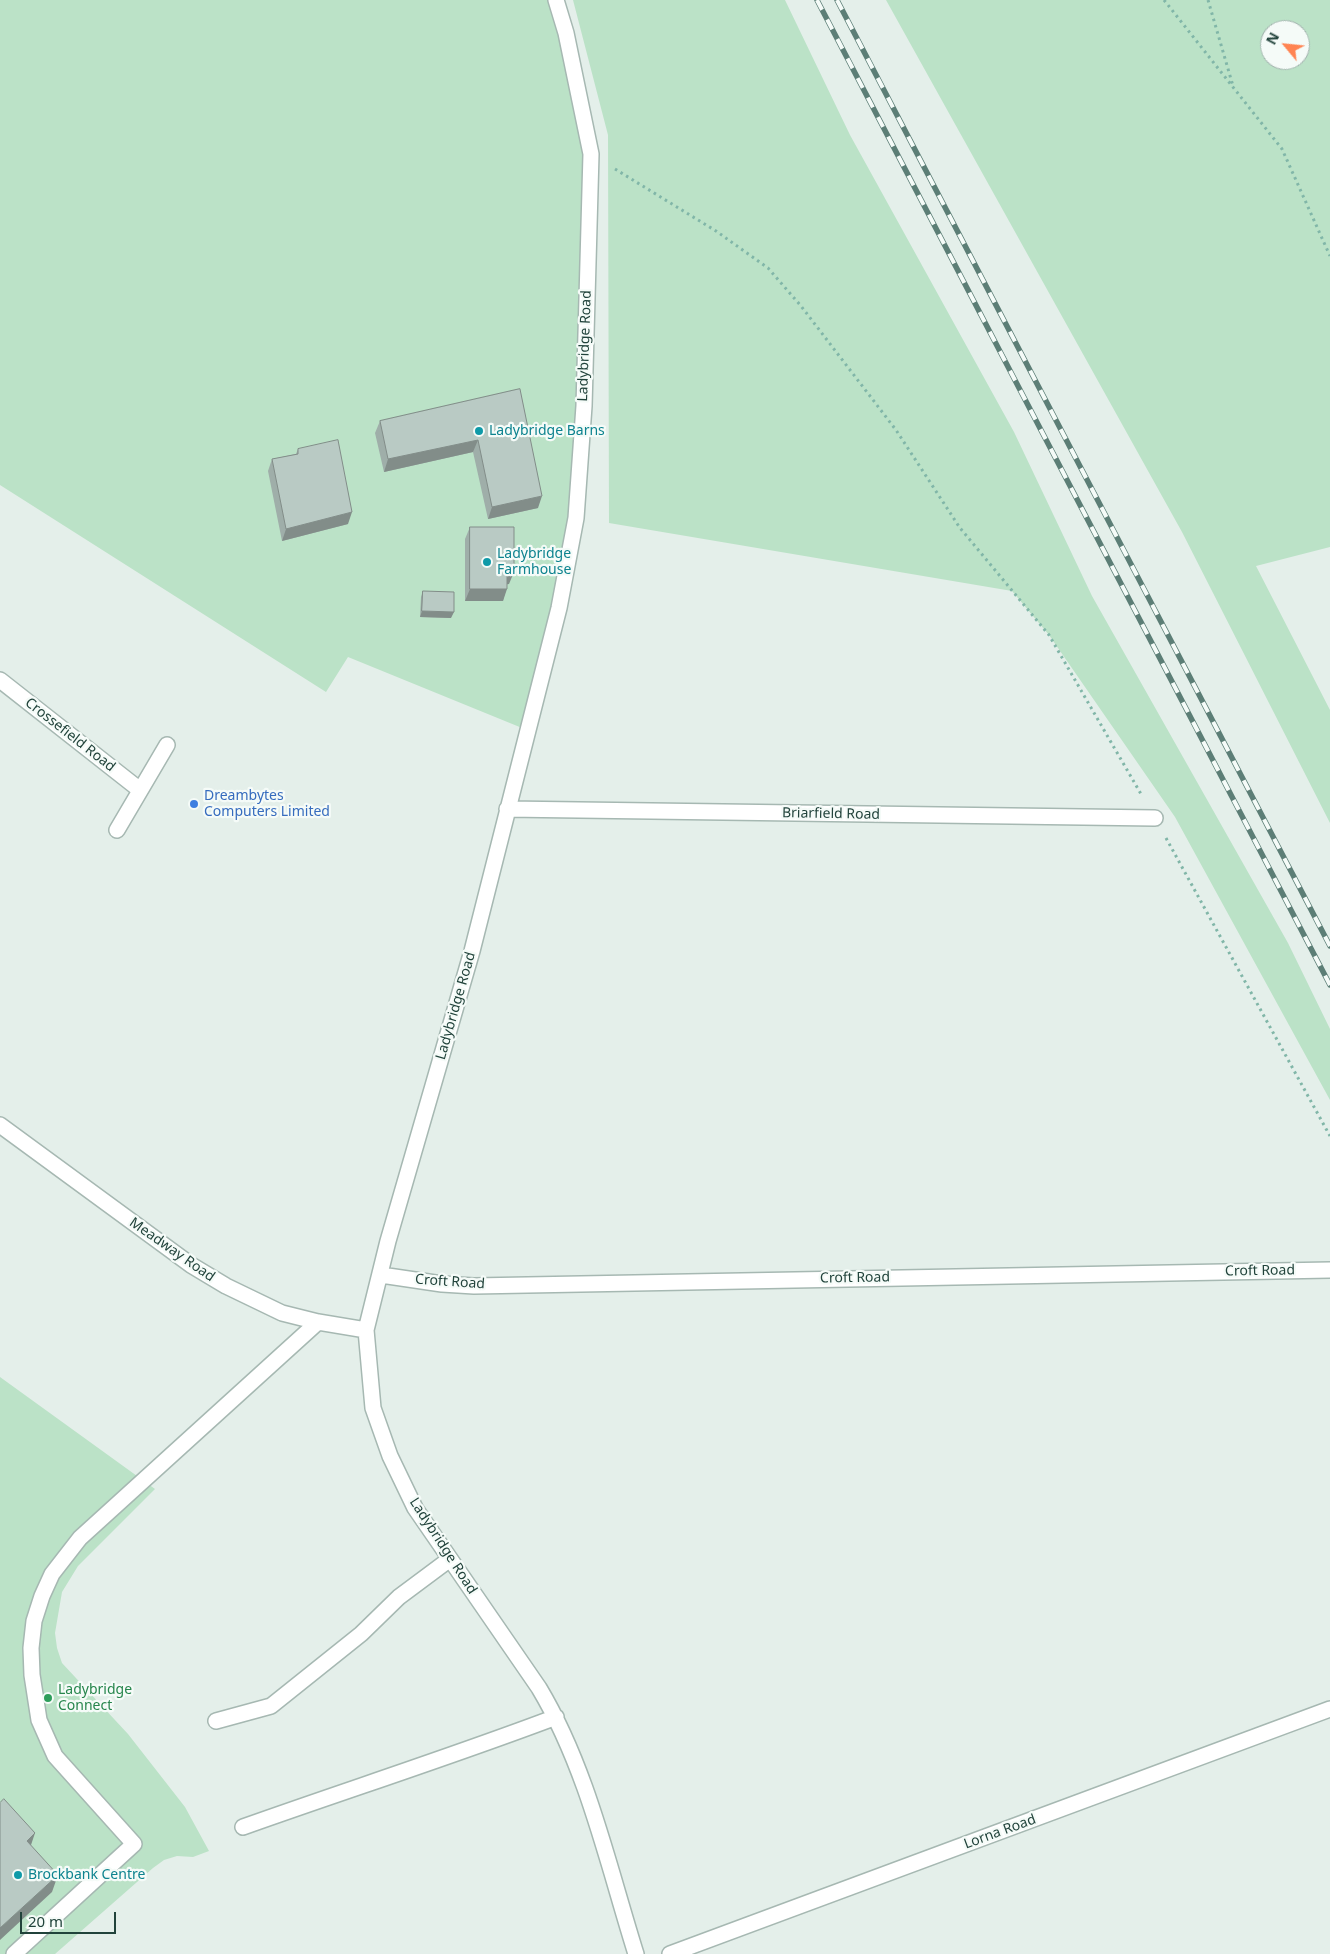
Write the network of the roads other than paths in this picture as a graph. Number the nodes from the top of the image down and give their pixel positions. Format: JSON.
{"nodes":[{"id":1,"x":556,"y":0,"type":"edge"},
{"id":2,"x":0,"y":680,"type":"edge"},
{"id":3,"x":167,"y":745,"type":"dead end"},
{"id":4,"x":140,"y":790,"type":"junction"},
{"id":5,"x":507,"y":809,"type":"junction"},
{"id":6,"x":1156,"y":818,"type":"road end"},
{"id":7,"x":117,"y":830,"type":"dead end"},
{"id":8,"x":0,"y":1125,"type":"edge"},
{"id":9,"x":1330,"y":1270,"type":"edge"},
{"id":10,"x":381,"y":1275,"type":"junction"},
{"id":11,"x":318,"y":1322,"type":"junction"},
{"id":12,"x":366,"y":1330,"type":"junction"},
{"id":13,"x":450,"y":1559,"type":"junction"},
{"id":14,"x":1330,"y":1709,"type":"edge"},
{"id":15,"x":556,"y":1717,"type":"junction"},
{"id":16,"x":216,"y":1721,"type":"dead end"},
{"id":17,"x":243,"y":1827,"type":"dead end"},
{"id":18,"x":14,"y":1954,"type":"edge"},
{"id":19,"x":636,"y":1954,"type":"edge"},
{"id":20,"x":670,"y":1954,"type":"edge"}],
"edges":[{"from":1,"to":5,"type":"street","name":"Ladybridge Road"},
{"from":2,"to":4,"type":"street","name":"Crossefield Road"},
{"from":3,"to":4,"type":"street"},
{"from":4,"to":7,"type":"street"},
{"from":5,"to":6,"type":"street","name":"Briarfield Road"},
{"from":5,"to":10,"type":"street","name":"Ladybridge Road"},
{"from":8,"to":11,"type":"street","name":"Meadway Road"},
{"from":9,"to":10,"type":"street","name":"Croft Road"},
{"from":10,"to":12,"type":"street","name":"Ladybridge Road"},
{"from":11,"to":12,"type":"street","name":"Meadway Road"},
{"from":11,"to":18,"type":"street"},
{"from":12,"to":13,"type":"street","name":"Ladybridge Road"},
{"from":13,"to":15,"type":"street","name":"Ladybridge Road"},
{"from":13,"to":16,"type":"street"},
{"from":14,"to":20,"type":"street","name":"Lorna Road"},
{"from":15,"to":17,"type":"street"},
{"from":15,"to":19,"type":"street","name":"Ladybridge Road"}]}
